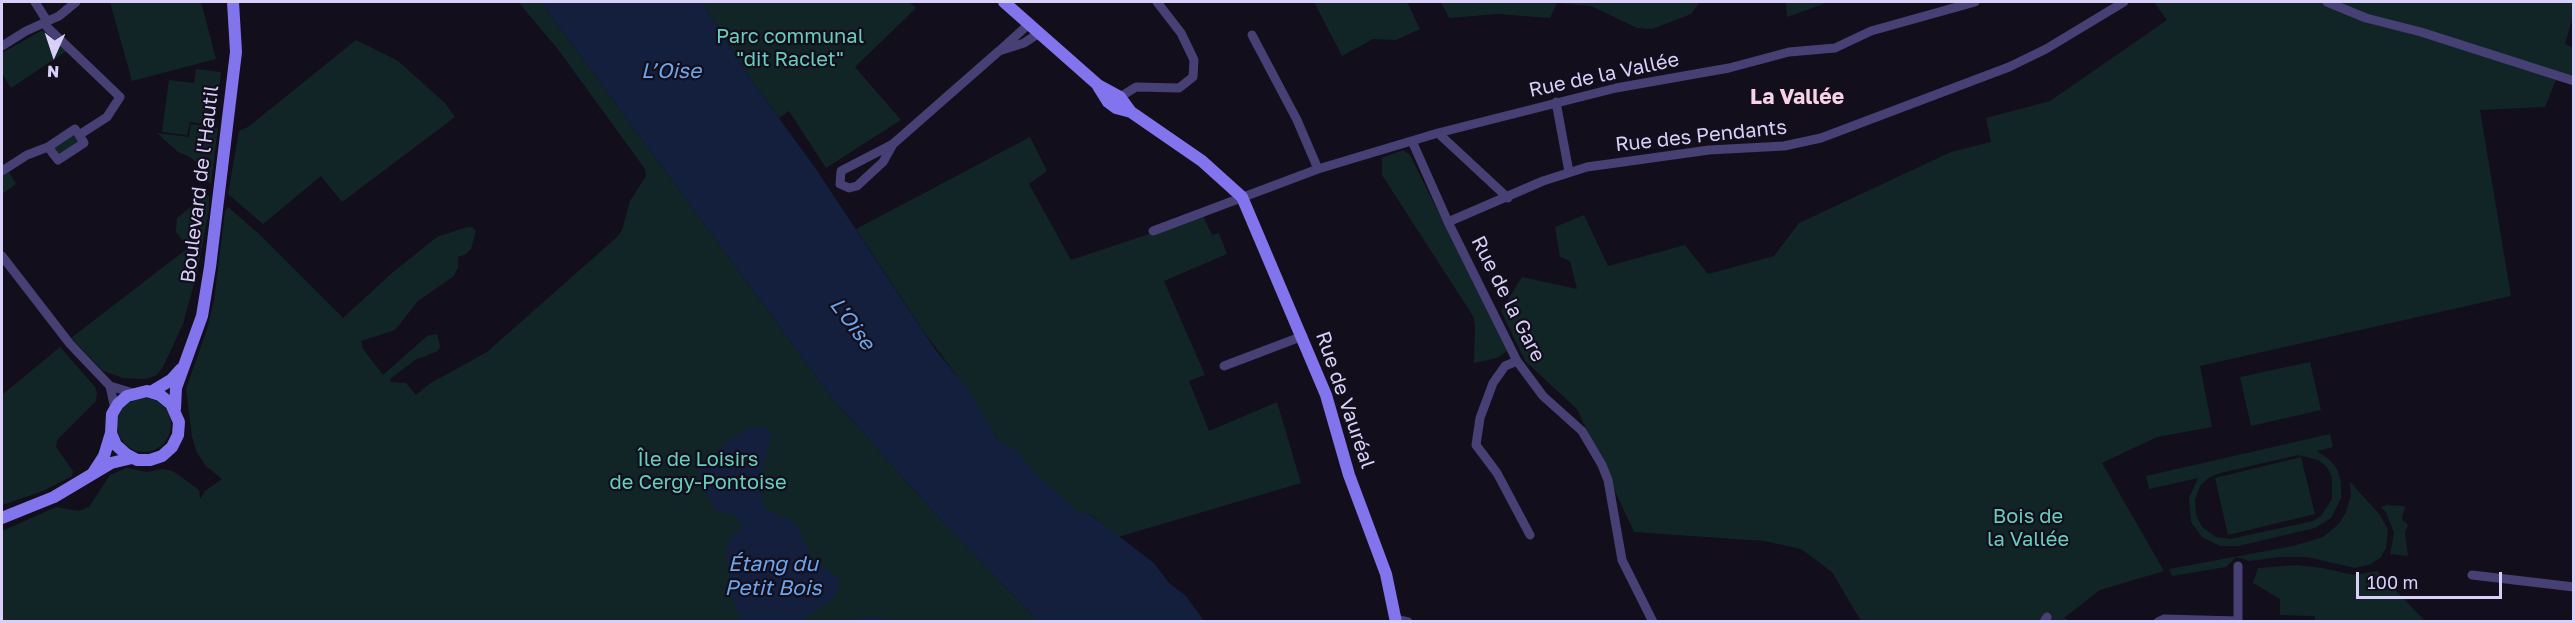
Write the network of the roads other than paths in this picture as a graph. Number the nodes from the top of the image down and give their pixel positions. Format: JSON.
{"nodes":[{"id":1,"x":35,"y":2,"type":"edge"},
{"id":2,"x":76,"y":2,"type":"edge"},
{"id":3,"x":233,"y":2,"type":"edge"},
{"id":4,"x":1004,"y":2,"type":"edge"},
{"id":5,"x":1157,"y":2,"type":"edge"},
{"id":6,"x":1975,"y":2,"type":"edge"},
{"id":7,"x":2124,"y":2,"type":"edge"},
{"id":8,"x":2327,"y":2,"type":"edge"},
{"id":9,"x":46,"y":21,"type":"junction"},
{"id":10,"x":1029,"y":24,"type":"junction"},
{"id":11,"x":1039,"y":33,"type":"junction"},
{"id":12,"x":1252,"y":35,"type":"dead end"},
{"id":13,"x":2,"y":46,"type":"edge"},
{"id":14,"x":999,"y":51,"type":"junction"},
{"id":15,"x":2574,"y":81,"type":"edge"},
{"id":16,"x":1098,"y":85,"type":"junction"},
{"id":17,"x":1120,"y":97,"type":"junction"},
{"id":18,"x":1556,"y":102,"type":"junction"},
{"id":19,"x":1131,"y":112,"type":"junction"},
{"id":20,"x":1438,"y":133,"type":"junction"},
{"id":21,"x":79,"y":135,"type":"junction"},
{"id":22,"x":1412,"y":141,"type":"junction"},
{"id":23,"x":893,"y":144,"type":"junction"},
{"id":24,"x":48,"y":147,"type":"junction"},
{"id":25,"x":1318,"y":169,"type":"junction"},
{"id":26,"x":2,"y":171,"type":"edge"},
{"id":27,"x":1569,"y":172,"type":"junction"},
{"id":28,"x":1242,"y":197,"type":"junction"},
{"id":29,"x":1508,"y":198,"type":"junction"},
{"id":30,"x":1448,"y":222,"type":"junction"},
{"id":31,"x":1153,"y":231,"type":"dead end"},
{"id":32,"x":2,"y":256,"type":"edge"},
{"id":33,"x":1303,"y":336,"type":"junction"},
{"id":34,"x":1517,"y":361,"type":"junction"},
{"id":35,"x":1224,"y":366,"type":"dead end"},
{"id":36,"x":182,"y":368,"type":"junction"},
{"id":37,"x":110,"y":386,"type":"junction"},
{"id":38,"x":151,"y":392,"type":"junction"},
{"id":39,"x":133,"y":393,"type":"junction"},
{"id":40,"x":115,"y":409,"type":"junction"},
{"id":41,"x":175,"y":409,"type":"junction"},
{"id":42,"x":111,"y":433,"type":"junction"},
{"id":43,"x":132,"y":458,"type":"junction"},
{"id":44,"x":93,"y":473,"type":"junction"},
{"id":45,"x":2,"y":518,"type":"edge"},
{"id":46,"x":1530,"y":535,"type":"dead end"},
{"id":47,"x":2238,"y":567,"type":"dead end"},
{"id":48,"x":2472,"y":575,"type":"dead end"},
{"id":49,"x":2574,"y":587,"type":"edge"},
{"id":50,"x":1396,"y":620,"type":"edge"},
{"id":51,"x":1408,"y":621,"type":"edge"},
{"id":52,"x":1653,"y":621,"type":"edge"},
{"id":53,"x":2158,"y":621,"type":"edge"},
{"id":54,"x":2238,"y":621,"type":"edge"}],
"edges":[{"from":1,"to":9,"type":"street"},
{"from":2,"to":9,"type":"street"},
{"from":3,"to":36,"type":"main road","name":"Boulevard de l'Hautil"},
{"from":4,"to":10,"type":"main road"},
{"from":5,"to":17,"type":"street"},
{"from":6,"to":18,"type":"street","name":"Rue de la Vallée"},
{"from":7,"to":27,"type":"street","name":"Rue des Pendants"},
{"from":8,"to":15,"type":"street"},
{"from":9,"to":13,"type":"street"},
{"from":9,"to":21,"type":"street"},
{"from":10,"to":11,"type":"main road"},
{"from":10,"to":14,"type":"street"},
{"from":11,"to":14,"type":"street"},
{"from":11,"to":16,"type":"main road"},
{"from":12,"to":25,"type":"street"},
{"from":14,"to":23,"type":"street"},
{"from":16,"to":17,"type":"main road"},
{"from":16,"to":19,"type":"main road"},
{"from":17,"to":19,"type":"main road"},
{"from":18,"to":20,"type":"street","name":"Rue de la Vallée"},
{"from":18,"to":27,"type":"street"},
{"from":19,"to":28,"type":"main road"},
{"from":20,"to":22,"type":"street","name":"Rue de la Vallée"},
{"from":20,"to":29,"type":"street"},
{"from":21,"to":24,"type":"street"},
{"from":21,"to":24,"type":"street"},
{"from":22,"to":25,"type":"street","name":"Rue de la Vallée"},
{"from":22,"to":30,"type":"street","name":"Rue de la Gare"},
{"from":23,"to":23,"type":"street"},
{"from":24,"to":26,"type":"street"},
{"from":25,"to":28,"type":"street","name":"Rue de la Vallée"},
{"from":27,"to":29,"type":"street","name":"Rue des Pendants"},
{"from":28,"to":31,"type":"street","name":"Rue de la Vallée"},
{"from":28,"to":33,"type":"main road","name":"Rue de Vauréal"},
{"from":29,"to":30,"type":"street","name":"Rue des Pendants"},
{"from":30,"to":34,"type":"street","name":"Rue de la Gare"},
{"from":32,"to":37,"type":"street"},
{"from":33,"to":35,"type":"street"},
{"from":33,"to":50,"type":"main road","name":"Rue de Vauréal"},
{"from":34,"to":46,"type":"street"},
{"from":34,"to":52,"type":"street","name":"Rue de la Gare"},
{"from":36,"to":38,"type":"main road","name":"Boulevard de l'Hautil"},
{"from":36,"to":41,"type":"main road","name":"Boulevard de l'Hautil"},
{"from":37,"to":39,"type":"street"},
{"from":37,"to":40,"type":"street"},
{"from":38,"to":39,"type":"main road"},
{"from":38,"to":41,"type":"main road"},
{"from":39,"to":40,"type":"main road"},
{"from":40,"to":42,"type":"main road"},
{"from":41,"to":43,"type":"main road"},
{"from":42,"to":43,"type":"main road"},
{"from":42,"to":44,"type":"main road"},
{"from":43,"to":44,"type":"main road"},
{"from":44,"to":45,"type":"main road"},
{"from":47,"to":54,"type":"street"},
{"from":48,"to":49,"type":"street"},
{"from":50,"to":51,"type":"street"},
{"from":53,"to":54,"type":"street"}]}
